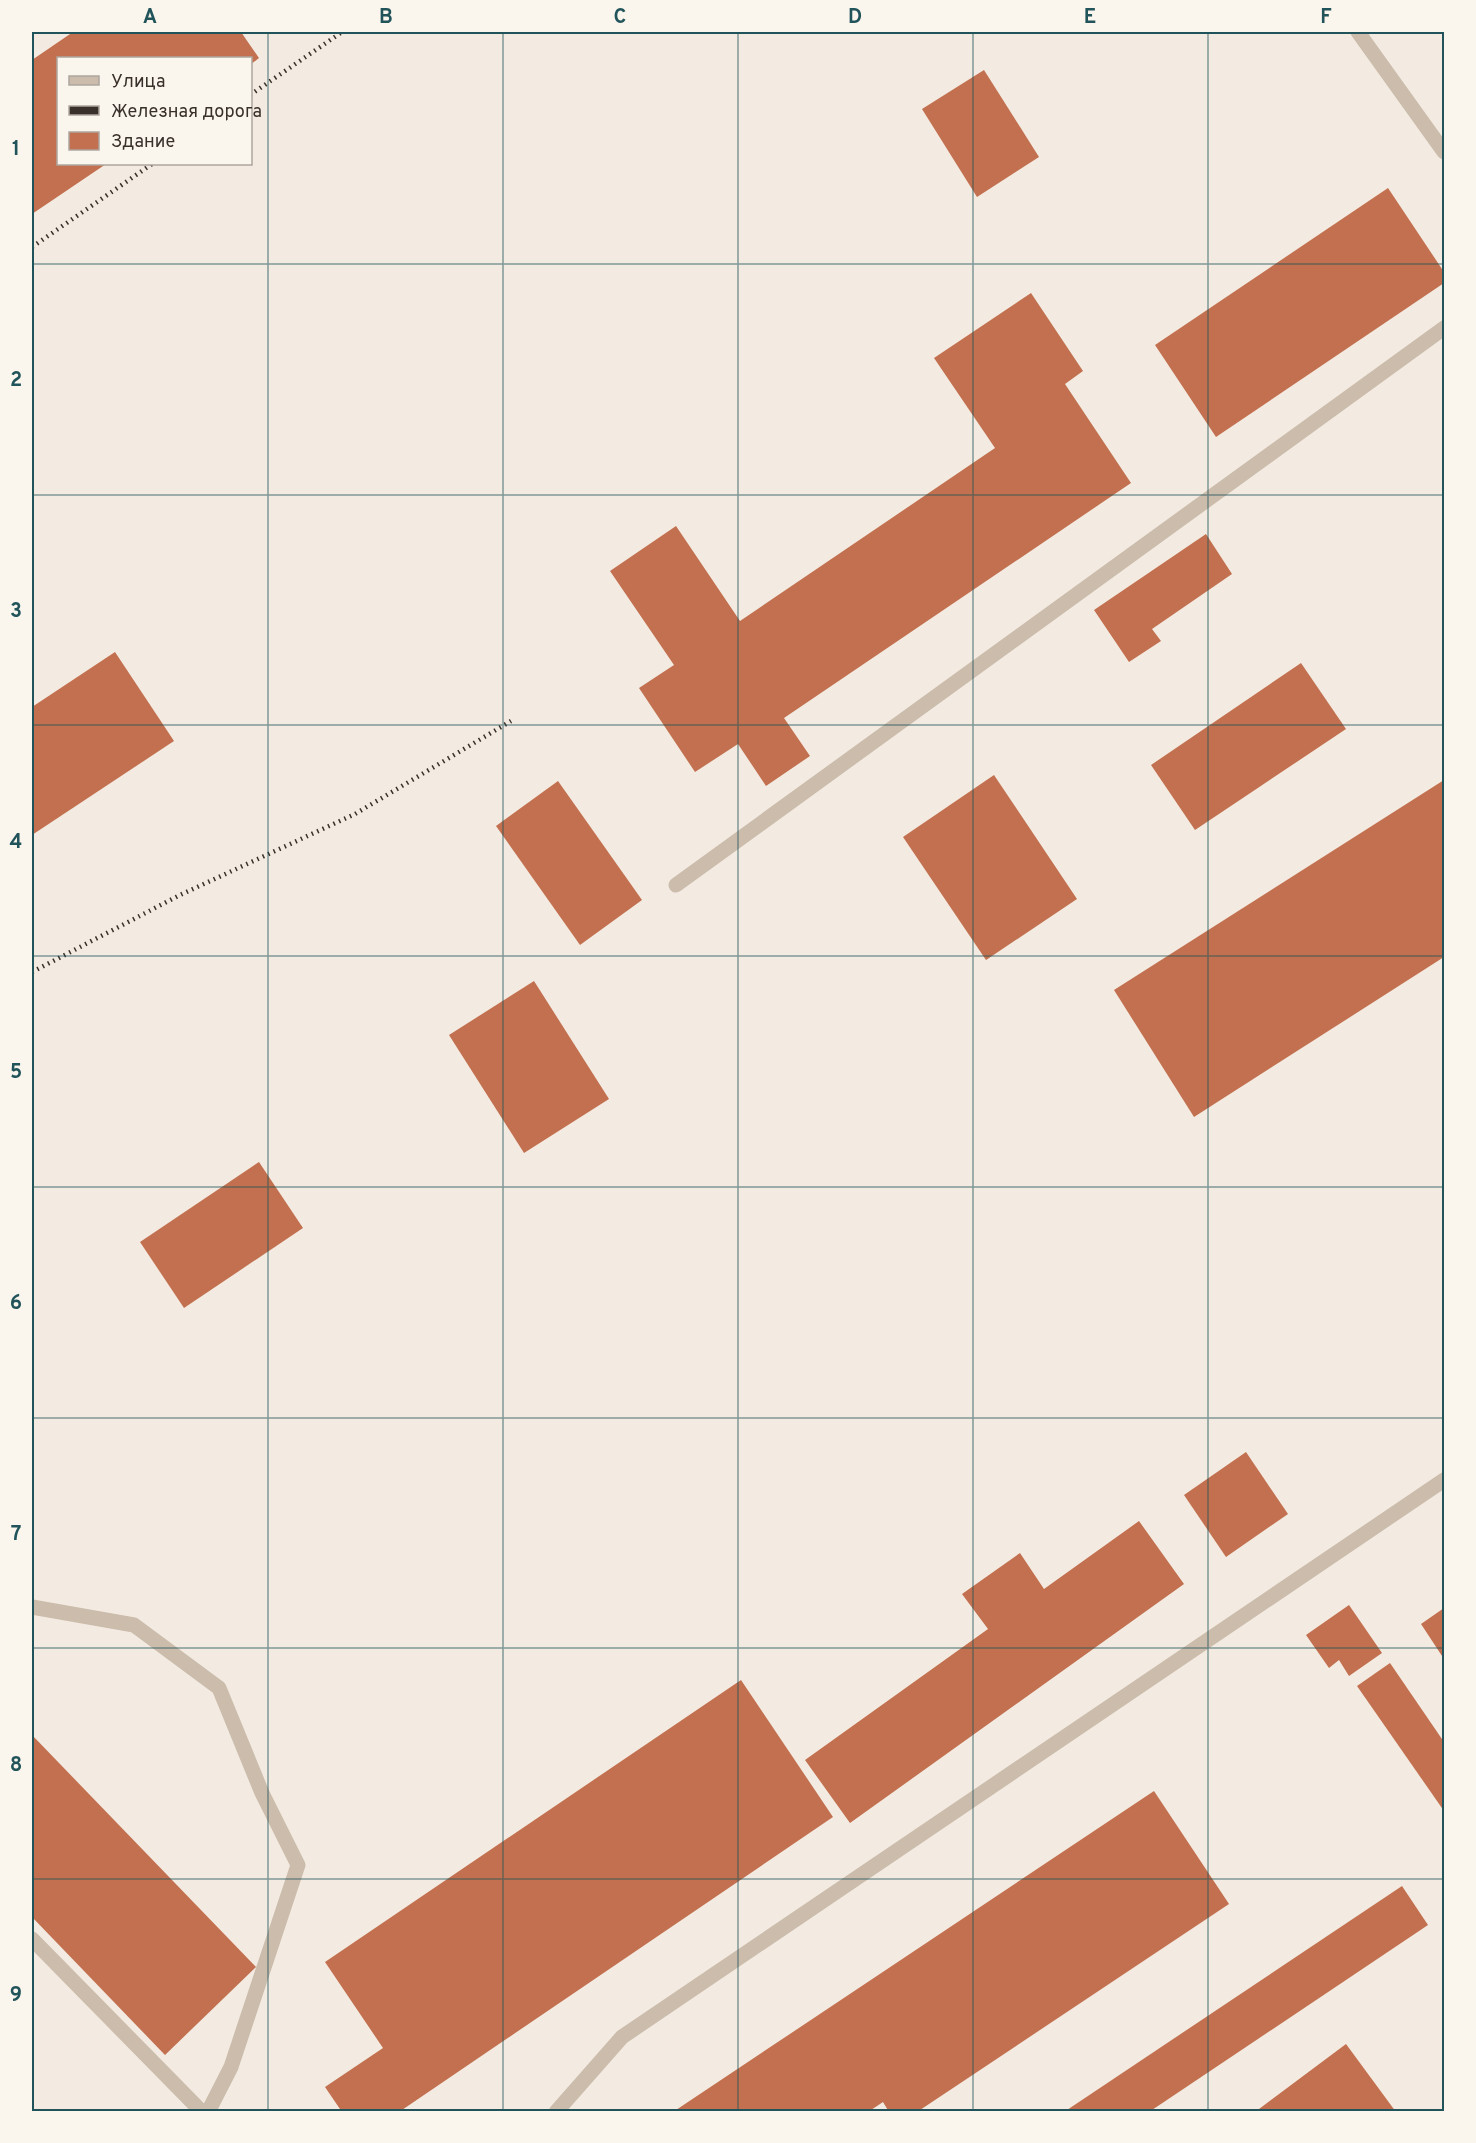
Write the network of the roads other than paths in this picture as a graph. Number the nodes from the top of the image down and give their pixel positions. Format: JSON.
{"nodes":[{"id":1,"x":1358,"y":32,"type":"edge"},
{"id":2,"x":1444,"y":152,"type":"edge"},
{"id":3,"x":1444,"y":328,"type":"edge"},
{"id":4,"x":676,"y":885,"type":"dead end"},
{"id":5,"x":1444,"y":1479,"type":"edge"},
{"id":6,"x":32,"y":1607,"type":"edge"},
{"id":7,"x":32,"y":1939,"type":"edge"},
{"id":8,"x":559,"y":2111,"type":"edge"},
{"id":9,"x":202,"y":2112,"type":"edge"},
{"id":10,"x":208,"y":2112,"type":"edge"}],
"edges":[{"from":1,"to":2,"type":"street"},
{"from":3,"to":4,"type":"street"},
{"from":5,"to":8,"type":"street"},
{"from":6,"to":10,"type":"street"},
{"from":7,"to":9,"type":"street"}]}
